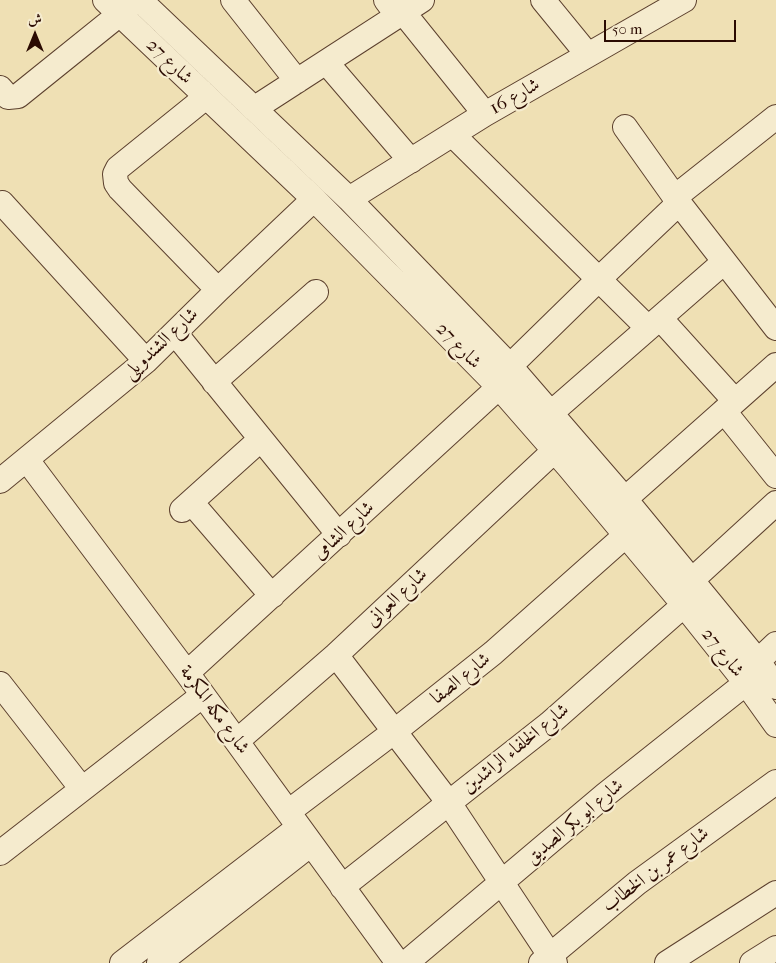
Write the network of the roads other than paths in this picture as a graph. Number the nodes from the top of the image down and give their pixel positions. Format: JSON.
{"nodes":[{"id":1,"x":233,"y":0,"type":"edge"},
{"id":2,"x":422,"y":0,"type":"edge"},
{"id":3,"x":544,"y":0,"type":"edge"},
{"id":4,"x":681,"y":1,"type":"edge"},
{"id":5,"x":125,"y":4,"type":"edge"},
{"id":6,"x":393,"y":7,"type":"edge"},
{"id":7,"x":588,"y":55,"type":"junction"},
{"id":8,"x":326,"y":62,"type":"junction"},
{"id":9,"x":297,"y":81,"type":"junction"},
{"id":10,"x":0,"y":88,"type":"edge"},
{"id":11,"x":206,"y":97,"type":"junction"},
{"id":12,"x":255,"y":108,"type":"junction"},
{"id":13,"x":485,"y":114,"type":"junction"},
{"id":14,"x":776,"y":118,"type":"edge"},
{"id":15,"x":625,"y":127,"type":"dead end"},
{"id":16,"x":453,"y":135,"type":"junction"},
{"id":17,"x":411,"y":161,"type":"junction"},
{"id":18,"x":314,"y":199,"type":"junction"},
{"id":19,"x":349,"y":199,"type":"junction"},
{"id":20,"x":677,"y":200,"type":"junction"},
{"id":21,"x":2,"y":203,"type":"dead end"},
{"id":22,"x":724,"y":262,"type":"junction"},
{"id":23,"x":598,"y":279,"type":"junction"},
{"id":24,"x":218,"y":290,"type":"junction"},
{"id":25,"x":316,"y":292,"type":"dead end"},
{"id":26,"x":654,"y":323,"type":"junction"},
{"id":27,"x":776,"y":328,"type":"edge"},
{"id":28,"x":175,"y":333,"type":"junction"},
{"id":29,"x":146,"y":361,"type":"junction"},
{"id":30,"x":776,"y":365,"type":"edge"},
{"id":31,"x":510,"y":366,"type":"junction"},
{"id":32,"x":214,"y":382,"type":"junction"},
{"id":33,"x":499,"y":387,"type":"junction"},
{"id":34,"x":729,"y":406,"type":"junction"},
{"id":35,"x":551,"y":413,"type":"junction"},
{"id":36,"x":261,"y":439,"type":"junction"},
{"id":37,"x":569,"y":456,"type":"junction"},
{"id":38,"x":27,"y":460,"type":"junction"},
{"id":39,"x":776,"y":476,"type":"edge"},
{"id":40,"x":0,"y":481,"type":"edge"},
{"id":41,"x":625,"y":499,"type":"junction"},
{"id":42,"x":776,"y":503,"type":"edge"},
{"id":43,"x":339,"y":535,"type":"junction"},
{"id":44,"x":626,"y":535,"type":"junction"},
{"id":45,"x":692,"y":580,"type":"junction"},
{"id":46,"x":272,"y":596,"type":"junction"},
{"id":47,"x":684,"y":605,"type":"junction"},
{"id":48,"x":776,"y":644,"type":"edge"},
{"id":49,"x":336,"y":655,"type":"junction"},
{"id":50,"x":758,"y":661,"type":"junction"},
{"id":51,"x":187,"y":673,"type":"junction"},
{"id":52,"x":746,"y":683,"type":"junction"},
{"id":53,"x":0,"y":684,"type":"edge"},
{"id":54,"x":776,"y":687,"type":"edge"},
{"id":55,"x":203,"y":695,"type":"junction"},
{"id":56,"x":776,"y":725,"type":"edge"},
{"id":57,"x":395,"y":731,"type":"junction"},
{"id":58,"x":237,"y":741,"type":"junction"},
{"id":59,"x":776,"y":782,"type":"edge"},
{"id":60,"x":82,"y":789,"type":"junction"},
{"id":61,"x":449,"y":803,"type":"junction"},
{"id":62,"x":299,"y":828,"type":"junction"},
{"id":63,"x":0,"y":853,"type":"edge"},
{"id":64,"x":502,"y":883,"type":"junction"},
{"id":65,"x":342,"y":887,"type":"junction"},
{"id":66,"x":776,"y":894,"type":"edge"},
{"id":67,"x":198,"y":919,"type":"junction"},
{"id":68,"x":776,"y":948,"type":"edge"},
{"id":69,"x":548,"y":960,"type":"edge"},
{"id":70,"x":122,"y":963,"type":"edge"},
{"id":71,"x":159,"y":963,"type":"edge"},
{"id":72,"x":398,"y":963,"type":"edge"},
{"id":73,"x":406,"y":963,"type":"edge"},
{"id":74,"x":667,"y":963,"type":"edge"},
{"id":75,"x":752,"y":963,"type":"edge"}],
"edges":[{"from":1,"to":9,"type":"street"},
{"from":2,"to":6,"type":"street"},
{"from":3,"to":7,"type":"street"},
{"from":4,"to":7,"type":"street","name":"شارع 16"},
{"from":5,"to":10,"type":"street"},
{"from":5,"to":11,"type":"street","name":"شارع 27"},
{"from":5,"to":12,"type":"street","name":"شارع 27"},
{"from":6,"to":8,"type":"street"},
{"from":6,"to":13,"type":"street"},
{"from":7,"to":13,"type":"street","name":"شارع 16"},
{"from":8,"to":9,"type":"street"},
{"from":8,"to":17,"type":"street"},
{"from":9,"to":12,"type":"street"},
{"from":11,"to":18,"type":"street","name":"شارع 27"},
{"from":11,"to":24,"type":"street"},
{"from":12,"to":19,"type":"street","name":"شارع 27"},
{"from":13,"to":16,"type":"street","name":"شارع 16"},
{"from":14,"to":20,"type":"street"},
{"from":15,"to":20,"type":"street"},
{"from":16,"to":17,"type":"street","name":"شارع 16"},
{"from":16,"to":23,"type":"street"},
{"from":17,"to":19,"type":"street","name":"شارع 16"},
{"from":18,"to":24,"type":"street","name":"شارع الشندويلى"},
{"from":18,"to":33,"type":"street","name":"شارع 27"},
{"from":19,"to":31,"type":"street","name":"شارع 27"},
{"from":20,"to":22,"type":"street"},
{"from":20,"to":23,"type":"street"},
{"from":21,"to":29,"type":"street"},
{"from":22,"to":26,"type":"street"},
{"from":22,"to":27,"type":"street"},
{"from":23,"to":26,"type":"street"},
{"from":23,"to":31,"type":"street"},
{"from":24,"to":28,"type":"street","name":"شارع الشندويلى"},
{"from":25,"to":32,"type":"street"},
{"from":26,"to":34,"type":"street"},
{"from":26,"to":35,"type":"street"},
{"from":28,"to":29,"type":"street","name":"شارع الشندويلى"},
{"from":28,"to":32,"type":"street"},
{"from":29,"to":38,"type":"street","name":"شارع الشندويلى"},
{"from":30,"to":34,"type":"street"},
{"from":31,"to":35,"type":"street","name":"شارع 27"},
{"from":32,"to":36,"type":"street"},
{"from":33,"to":37,"type":"street","name":"شارع 27"},
{"from":33,"to":43,"type":"street","name":"شارع الشامى"},
{"from":34,"to":39,"type":"street"},
{"from":34,"to":41,"type":"street"},
{"from":35,"to":37,"type":"street","name":"شارع 27"},
{"from":36,"to":43,"type":"street"},
{"from":36,"to":46,"type":"street"},
{"from":37,"to":41,"type":"street","name":"شارع 27"},
{"from":37,"to":44,"type":"street","name":"شارع 27"},
{"from":37,"to":49,"type":"street","name":"شارع العوانى"},
{"from":38,"to":40,"type":"street","name":"شارع الشندويلى"},
{"from":38,"to":51,"type":"street","name":"شارع مكه المكرمة"},
{"from":41,"to":45,"type":"street","name":"شارع 27"},
{"from":42,"to":45,"type":"street"},
{"from":43,"to":46,"type":"street","name":"شارع الشامى"},
{"from":44,"to":47,"type":"street","name":"شارع 27"},
{"from":44,"to":57,"type":"street","name":"شارع الصفا"},
{"from":45,"to":50,"type":"street","name":"شارع 27"},
{"from":46,"to":51,"type":"street","name":"شارع الشامى"},
{"from":47,"to":52,"type":"street","name":"شارع 27"},
{"from":47,"to":61,"type":"street","name":"شارع الخلفاء الراشدين"},
{"from":48,"to":50,"type":"street"},
{"from":49,"to":57,"type":"street"},
{"from":49,"to":58,"type":"street","name":"شارع العوانى"},
{"from":50,"to":54,"type":"street","name":"شارع 27"},
{"from":51,"to":55,"type":"street","name":"شارع مكه المكرمة"},
{"from":52,"to":56,"type":"street","name":"شارع 27"},
{"from":52,"to":64,"type":"street","name":"شارع ابو بكر الصديق"},
{"from":53,"to":60,"type":"street"},
{"from":55,"to":58,"type":"street","name":"شارع مكه المكرمة"},
{"from":55,"to":60,"type":"street"},
{"from":57,"to":61,"type":"street"},
{"from":57,"to":62,"type":"street","name":"شارع الصفا"},
{"from":58,"to":62,"type":"street","name":"شارع مكه المكرمة"},
{"from":59,"to":69,"type":"street","name":"شارع عمر بن الخطاب"},
{"from":60,"to":63,"type":"street"},
{"from":61,"to":64,"type":"street"},
{"from":61,"to":65,"type":"street","name":"شارع الخلفاء الراشدين"},
{"from":62,"to":65,"type":"street","name":"شارع مكه المكرمة"},
{"from":62,"to":67,"type":"street"},
{"from":64,"to":69,"type":"street"},
{"from":64,"to":73,"type":"street","name":"شارع ابو بكر الصديق"},
{"from":65,"to":72,"type":"street","name":"شارع مكه المكرمة"},
{"from":66,"to":74,"type":"street"},
{"from":67,"to":70,"type":"street"},
{"from":67,"to":71,"type":"street"},
{"from":68,"to":75,"type":"street"}]}
